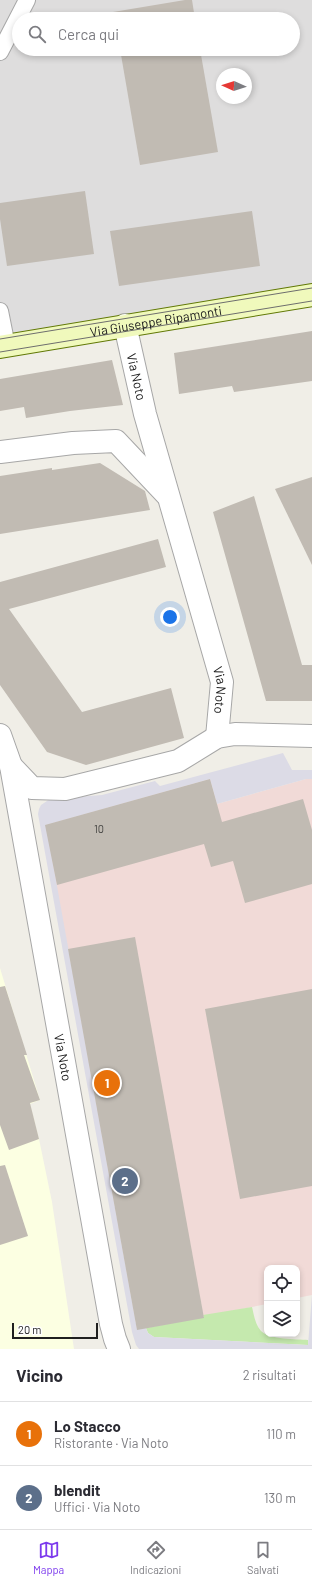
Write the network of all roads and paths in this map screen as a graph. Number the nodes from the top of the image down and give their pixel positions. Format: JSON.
{"nodes":[{"id":1,"x":27,"y":0,"type":"edge"},
{"id":2,"x":21,"y":12,"type":"edge"},
{"id":3,"x":12,"y":29,"type":"edge"},
{"id":4,"x":0,"y":52,"type":"edge"},
{"id":5,"x":312,"y":295,"type":"edge"},
{"id":6,"x":0,"y":311,"type":"edge"},
{"id":7,"x":125,"y":325,"type":"junction"},
{"id":8,"x":3,"y":346,"type":"edge"},
{"id":9,"x":0,"y":452,"type":"edge"},
{"id":10,"x":168,"y":497,"type":"junction"},
{"id":11,"x":0,"y":735,"type":"edge"},
{"id":12,"x":312,"y":736,"type":"edge"},
{"id":13,"x":217,"y":737,"type":"junction"},
{"id":14,"x":11,"y":766,"type":"junction"},
{"id":15,"x":119,"y":1349,"type":"edge"}],
"edges":[{"from":1,"to":2,"type":"lane"},
{"from":3,"to":4,"type":"lane"},
{"from":5,"to":7,"type":"street","name":"Via Giuseppe Ripamonti"},
{"from":6,"to":8,"type":"lane"},
{"from":7,"to":8,"type":"street","name":"Via Giuseppe Ripamonti"},
{"from":7,"to":10,"type":"street","name":"Via Noto"},
{"from":9,"to":10,"type":"street","name":"Via Noto"},
{"from":10,"to":13,"type":"street","name":"Via Noto"},
{"from":11,"to":14,"type":"street","name":"Via Noto"},
{"from":12,"to":13,"type":"street"},
{"from":13,"to":14,"type":"street","name":"Via Noto"},
{"from":14,"to":15,"type":"street","name":"Via Noto"}]}
